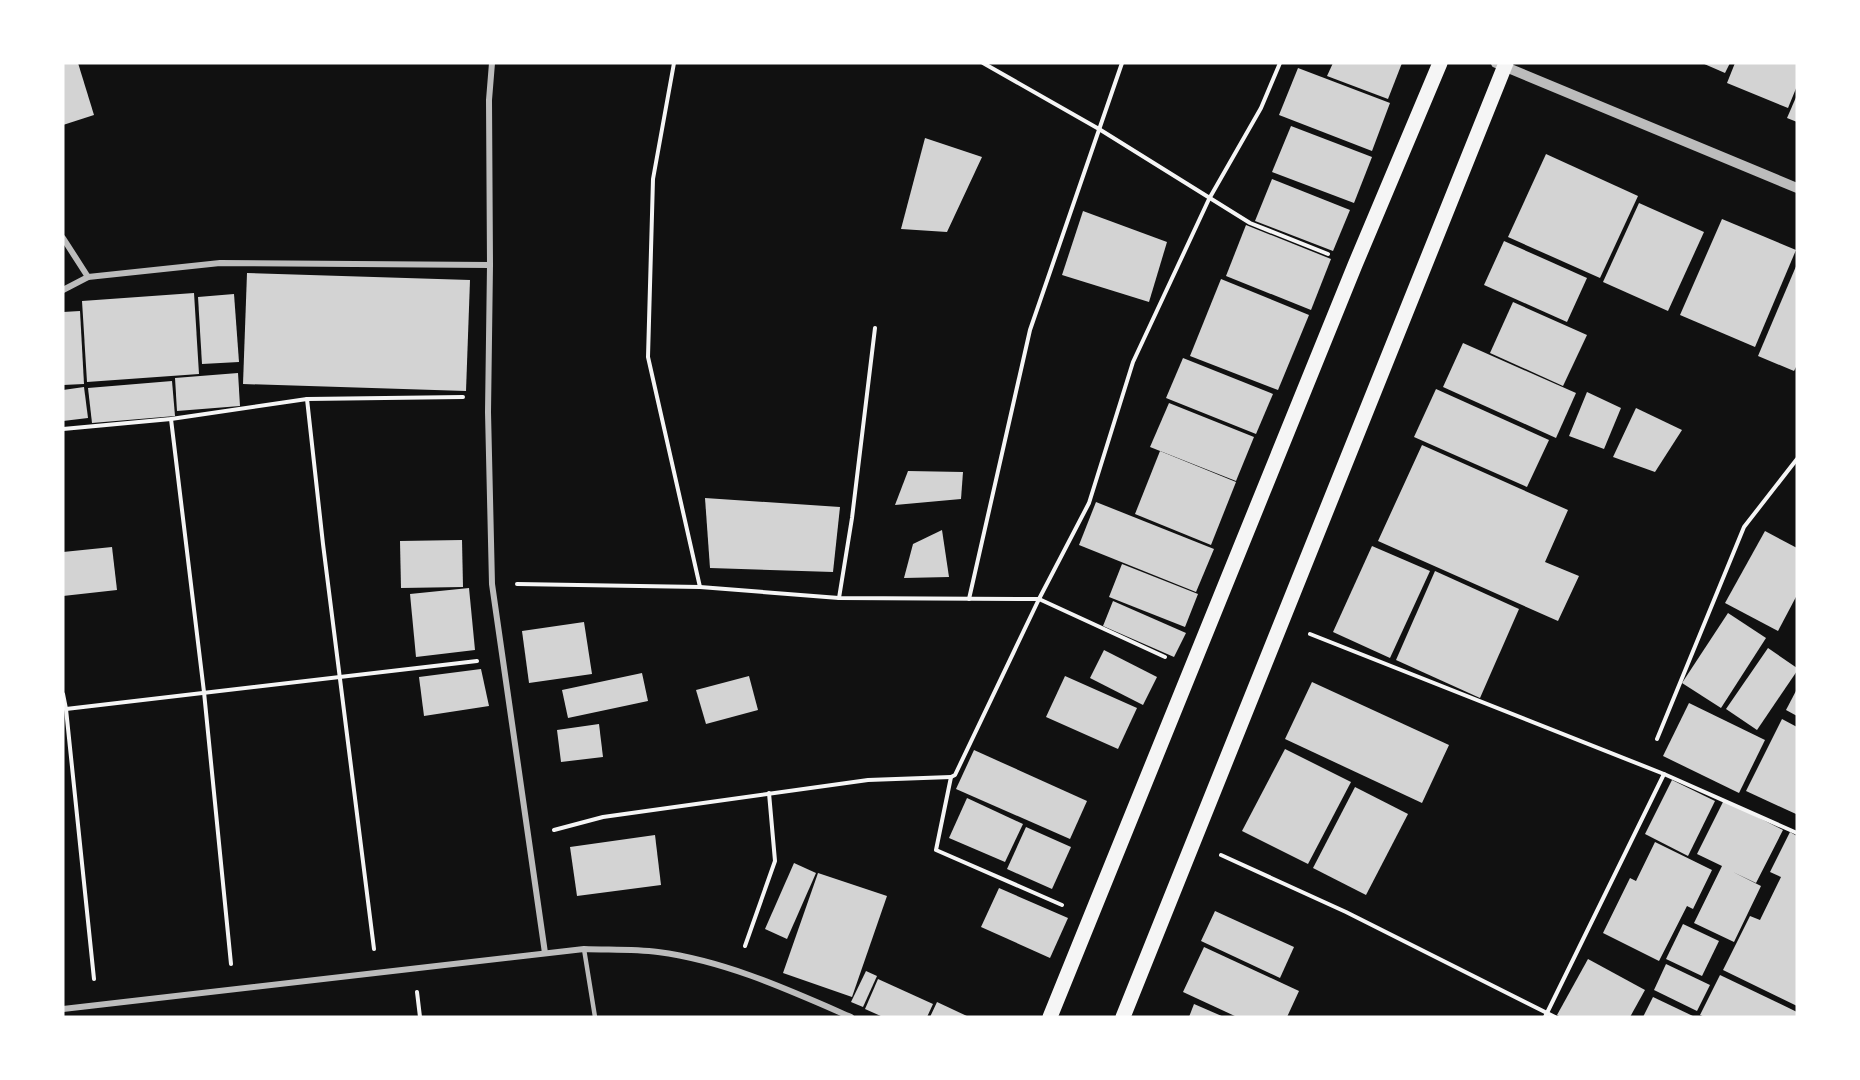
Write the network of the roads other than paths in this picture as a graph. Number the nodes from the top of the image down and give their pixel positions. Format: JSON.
{"nodes":[{"id":1,"x":492,"y":63,"type":"edge"},
{"id":2,"x":1440,"y":63,"type":"edge"},
{"id":3,"x":1502,"y":64,"type":"edge"},
{"id":4,"x":1797,"y":188,"type":"edge"},
{"id":5,"x":63,"y":238,"type":"edge"},
{"id":6,"x":490,"y":265,"type":"junction"},
{"id":7,"x":88,"y":277,"type":"junction"},
{"id":8,"x":63,"y":290,"type":"edge"},
{"id":9,"x":584,"y":949,"type":"junction"},
{"id":10,"x":545,"y":952,"type":"junction"},
{"id":11,"x":63,"y":1009,"type":"edge"},
{"id":12,"x":595,"y":1017,"type":"edge"},
{"id":13,"x":851,"y":1017,"type":"edge"},
{"id":14,"x":1050,"y":1017,"type":"edge"},
{"id":15,"x":1123,"y":1017,"type":"edge"}],
"edges":[{"from":1,"to":6,"type":"street"},
{"from":2,"to":14,"type":"main road"},
{"from":3,"to":4,"type":"street"},
{"from":3,"to":15,"type":"main road"},
{"from":5,"to":7,"type":"street"},
{"from":6,"to":7,"type":"street"},
{"from":6,"to":10,"type":"street"},
{"from":7,"to":8,"type":"street"},
{"from":9,"to":10,"type":"street"},
{"from":9,"to":12,"type":"lane"},
{"from":9,"to":13,"type":"street"},
{"from":10,"to":11,"type":"street"}]}
